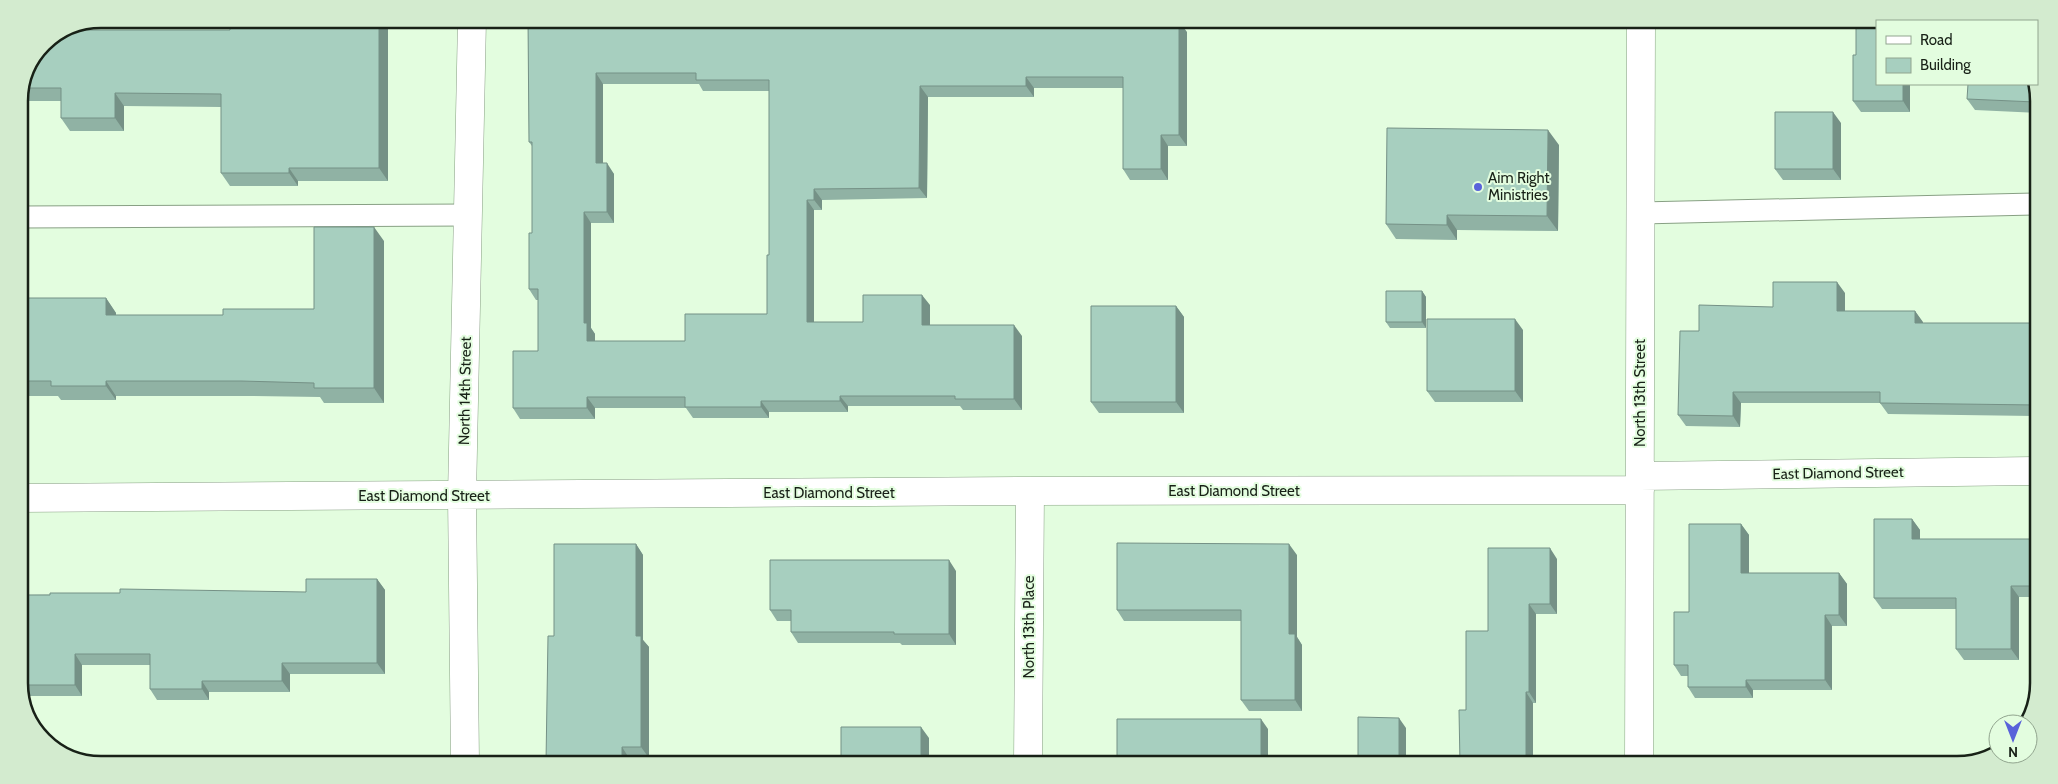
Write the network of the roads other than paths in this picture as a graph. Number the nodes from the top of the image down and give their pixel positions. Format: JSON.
{"nodes":[{"id":1,"x":472,"y":28,"type":"edge"},
{"id":2,"x":1641,"y":28,"type":"edge"},
{"id":3,"x":2030,"y":204,"type":"edge"},
{"id":4,"x":1641,"y":214,"type":"junction"},
{"id":5,"x":468,"y":215,"type":"junction"},
{"id":6,"x":28,"y":216,"type":"edge"},
{"id":7,"x":2030,"y":471,"type":"edge"},
{"id":8,"x":1640,"y":483,"type":"junction"},
{"id":9,"x":1030,"y":491,"type":"junction"},
{"id":10,"x":462,"y":496,"type":"junction"},
{"id":11,"x":28,"y":498,"type":"edge"},
{"id":12,"x":464,"y":756,"type":"edge"},
{"id":13,"x":1028,"y":756,"type":"edge"},
{"id":14,"x":1638,"y":756,"type":"edge"}],
"edges":[{"from":1,"to":5,"type":"street","name":"North 14th Street"},
{"from":2,"to":4,"type":"street","name":"North 13th Street"},
{"from":3,"to":4,"type":"lane"},
{"from":4,"to":8,"type":"street","name":"North 13th Street"},
{"from":5,"to":6,"type":"lane"},
{"from":5,"to":10,"type":"street","name":"North 14th Street"},
{"from":7,"to":8,"type":"street","name":"East Diamond Street"},
{"from":8,"to":9,"type":"street","name":"East Diamond Street"},
{"from":8,"to":14,"type":"street","name":"North 13th Street"},
{"from":9,"to":10,"type":"street","name":"East Diamond Street"},
{"from":9,"to":13,"type":"street","name":"North 13th Place"},
{"from":10,"to":11,"type":"street","name":"East Diamond Street"},
{"from":10,"to":12,"type":"street","name":"North 14th Street"}]}
